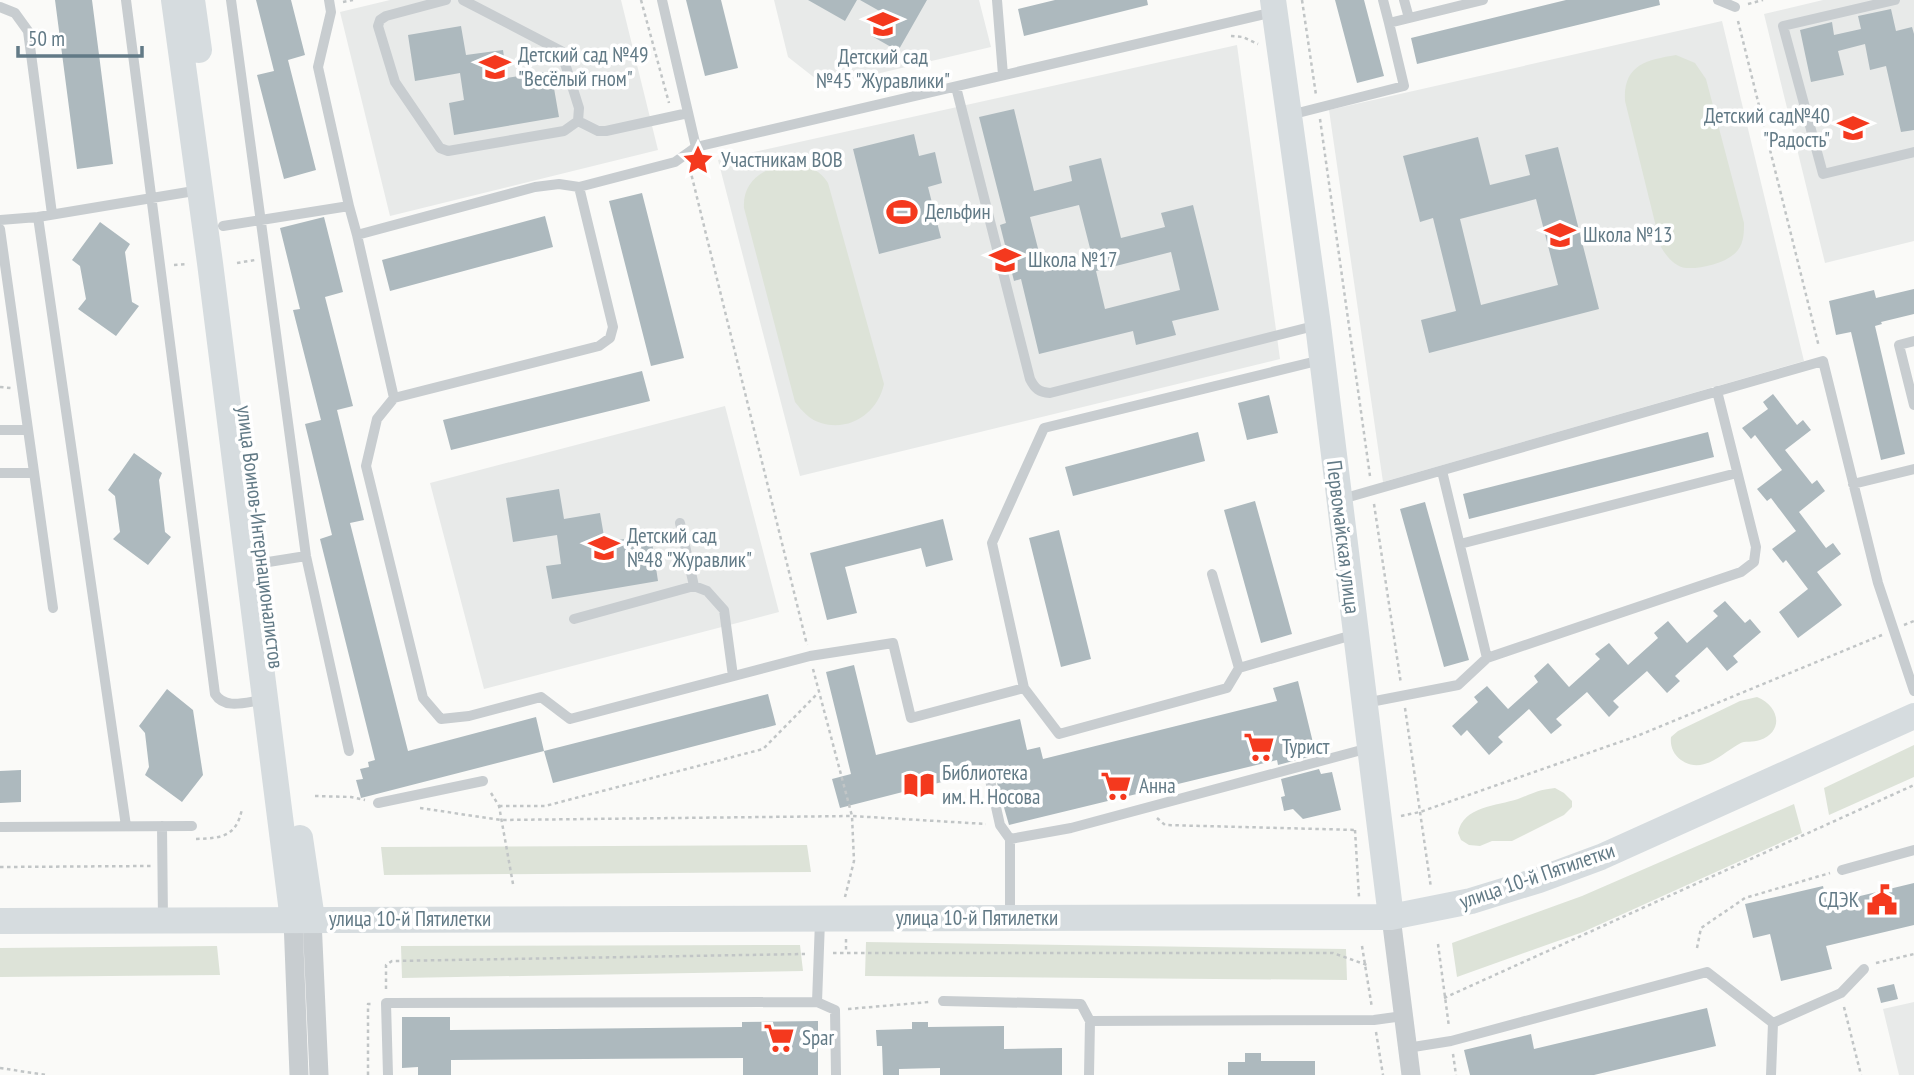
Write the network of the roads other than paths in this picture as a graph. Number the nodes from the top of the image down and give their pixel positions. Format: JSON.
{"nodes":[{"id":1,"x":126,"y":0,"type":"edge"},
{"id":2,"x":173,"y":0,"type":"edge"},
{"id":3,"x":192,"y":0,"type":"edge"},
{"id":4,"x":231,"y":0,"type":"edge"},
{"id":5,"x":329,"y":0,"type":"edge"},
{"id":6,"x":446,"y":0,"type":"edge"},
{"id":7,"x":463,"y":0,"type":"edge"},
{"id":8,"x":662,"y":0,"type":"edge"},
{"id":9,"x":997,"y":0,"type":"edge"},
{"id":10,"x":1383,"y":0,"type":"edge"},
{"id":11,"x":1404,"y":0,"type":"edge"},
{"id":12,"x":1483,"y":0,"type":"edge"},
{"id":13,"x":1718,"y":0,"type":"edge"},
{"id":14,"x":1895,"y":0,"type":"edge"},
{"id":15,"x":1274,"y":6,"type":"edge"},
{"id":16,"x":0,"y":7,"type":"edge"},
{"id":17,"x":1735,"y":7,"type":"road end"},
{"id":18,"x":1409,"y":18,"type":"junction"},
{"id":19,"x":1389,"y":23,"type":"junction"},
{"id":20,"x":1003,"y":75,"type":"junction"},
{"id":21,"x":956,"y":87,"type":"junction"},
{"id":22,"x":688,"y":113,"type":"junction"},
{"id":23,"x":1290,"y":115,"type":"junction"},
{"id":24,"x":578,"y":121,"type":"junction"},
{"id":25,"x":696,"y":147,"type":"junction"},
{"id":26,"x":1914,"y":152,"type":"edge"},
{"id":27,"x":579,"y":187,"type":"junction"},
{"id":28,"x":209,"y":188,"type":"junction"},
{"id":29,"x":151,"y":197,"type":"junction"},
{"id":30,"x":349,"y":206,"type":"junction"},
{"id":31,"x":52,"y":214,"type":"junction"},
{"id":32,"x":38,"y":217,"type":"junction"},
{"id":33,"x":0,"y":220,"type":"edge"},
{"id":34,"x":261,"y":220,"type":"junction"},
{"id":35,"x":214,"y":227,"type":"junction"},
{"id":36,"x":0,"y":229,"type":"edge"},
{"id":37,"x":357,"y":235,"type":"junction"},
{"id":38,"x":1318,"y":325,"type":"junction"},
{"id":39,"x":1914,"y":341,"type":"edge"},
{"id":40,"x":1322,"y":360,"type":"junction"},
{"id":41,"x":1717,"y":391,"type":"junction"},
{"id":42,"x":394,"y":398,"type":"junction"},
{"id":43,"x":1914,"y":405,"type":"edge"},
{"id":44,"x":0,"y":430,"type":"edge"},
{"id":45,"x":28,"y":430,"type":"junction"},
{"id":46,"x":1914,"y":469,"type":"edge"},
{"id":47,"x":1442,"y":471,"type":"junction"},
{"id":48,"x":0,"y":473,"type":"edge"},
{"id":49,"x":34,"y":473,"type":"junction"},
{"id":50,"x":1737,"y":473,"type":"junction"},
{"id":51,"x":1853,"y":484,"type":"junction"},
{"id":52,"x":1338,"y":500,"type":"junction"},
{"id":53,"x":680,"y":523,"type":"dead end"},
{"id":54,"x":1460,"y":544,"type":"junction"},
{"id":55,"x":306,"y":556,"type":"junction"},
{"id":56,"x":262,"y":563,"type":"junction"},
{"id":57,"x":1212,"y":574,"type":"dead end"},
{"id":58,"x":694,"y":586,"type":"junction"},
{"id":59,"x":52,"y":608,"type":"dead end"},
{"id":60,"x":574,"y":619,"type":"dead end"},
{"id":61,"x":1356,"y":634,"type":"junction"},
{"id":62,"x":1487,"y":658,"type":"junction"},
{"id":63,"x":1239,"y":668,"type":"junction"},
{"id":64,"x":733,"y":676,"type":"junction"},
{"id":65,"x":1024,"y":688,"type":"junction"},
{"id":66,"x":1914,"y":691,"type":"edge"},
{"id":67,"x":265,"y":700,"type":"junction"},
{"id":68,"x":1364,"y":703,"type":"junction"},
{"id":69,"x":1914,"y":716,"type":"edge"},
{"id":70,"x":1369,"y":748,"type":"junction"},
{"id":71,"x":349,"y":751,"type":"dead end"},
{"id":72,"x":990,"y":780,"type":"dead end"},
{"id":73,"x":483,"y":781,"type":"road end"},
{"id":74,"x":378,"y":803,"type":"road end"},
{"id":75,"x":192,"y":825,"type":"dead end"},
{"id":76,"x":125,"y":826,"type":"junction"},
{"id":77,"x":162,"y":826,"type":"junction"},
{"id":78,"x":0,"y":827,"type":"edge"},
{"id":79,"x":1010,"y":839,"type":"junction"},
{"id":80,"x":1914,"y":850,"type":"edge"},
{"id":81,"x":1843,"y":870,"type":"road end"},
{"id":82,"x":1391,"y":917,"type":"junction"},
{"id":83,"x":833,"y":918,"type":"junction"},
{"id":84,"x":1010,"y":918,"type":"junction"},
{"id":85,"x":163,"y":920,"type":"junction"},
{"id":86,"x":303,"y":920,"type":"junction"},
{"id":87,"x":0,"y":921,"type":"edge"},
{"id":88,"x":1864,"y":969,"type":"road end"},
{"id":89,"x":943,"y":1001,"type":"road end"},
{"id":90,"x":817,"y":1002,"type":"junction"},
{"id":91,"x":1403,"y":1016,"type":"junction"},
{"id":92,"x":1090,"y":1021,"type":"junction"},
{"id":93,"x":1773,"y":1023,"type":"junction"},
{"id":94,"x":1407,"y":1048,"type":"junction"},
{"id":95,"x":299,"y":1075,"type":"edge"},
{"id":96,"x":319,"y":1075,"type":"edge"},
{"id":97,"x":388,"y":1075,"type":"edge"},
{"id":98,"x":836,"y":1075,"type":"edge"},
{"id":99,"x":1089,"y":1075,"type":"edge"},
{"id":100,"x":1411,"y":1075,"type":"edge"},
{"id":101,"x":1771,"y":1075,"type":"edge"}],
"edges":[{"from":1,"to":29,"type":"lane"},
{"from":2,"to":28,"type":"main road","name":"улица Воинов-Интернационалистов"},
{"from":3,"to":28,"type":"main road","name":"улица Воинов-Интернационалистов"},
{"from":4,"to":34,"type":"lane"},
{"from":5,"to":30,"type":"lane"},
{"from":6,"to":24,"type":"lane"},
{"from":7,"to":24,"type":"lane"},
{"from":8,"to":22,"type":"lane"},
{"from":9,"to":20,"type":"lane"},
{"from":10,"to":19,"type":"lane"},
{"from":11,"to":18,"type":"lane"},
{"from":12,"to":18,"type":"lane"},
{"from":13,"to":17,"type":"lane"},
{"from":14,"to":26,"type":"lane"},
{"from":15,"to":20,"type":"lane"},
{"from":15,"to":23,"type":"main road","name":"Первомайская улица"},
{"from":16,"to":31,"type":"lane"},
{"from":18,"to":19,"type":"lane"},
{"from":19,"to":23,"type":"lane"},
{"from":20,"to":21,"type":"lane"},
{"from":21,"to":25,"type":"lane"},
{"from":21,"to":38,"type":"lane"},
{"from":22,"to":24,"type":"lane"},
{"from":22,"to":25,"type":"lane"},
{"from":23,"to":38,"type":"main road","name":"Первомайская улица"},
{"from":25,"to":27,"type":"lane"},
{"from":27,"to":37,"type":"lane"},
{"from":27,"to":42,"type":"lane"},
{"from":28,"to":29,"type":"lane"},
{"from":28,"to":35,"type":"main road","name":"улица Воинов-Интернационалистов"},
{"from":29,"to":31,"type":"lane"},
{"from":29,"to":67,"type":"lane"},
{"from":30,"to":34,"type":"lane"},
{"from":30,"to":37,"type":"lane"},
{"from":31,"to":32,"type":"lane"},
{"from":32,"to":33,"type":"lane"},
{"from":32,"to":76,"type":"lane"},
{"from":34,"to":35,"type":"lane"},
{"from":34,"to":55,"type":"lane"},
{"from":35,"to":56,"type":"main road","name":"улица Воинов-Интернационалистов"},
{"from":35,"to":67,"type":"main road","name":"улица Воинов-Интернационалистов"},
{"from":36,"to":45,"type":"lane"},
{"from":37,"to":42,"type":"lane"},
{"from":38,"to":40,"type":"main road","name":"Первомайская улица"},
{"from":39,"to":43,"type":"lane"},
{"from":40,"to":52,"type":"main road","name":"Первомайская улица"},
{"from":40,"to":65,"type":"lane"},
{"from":41,"to":47,"type":"lane"},
{"from":41,"to":50,"type":"lane"},
{"from":41,"to":51,"type":"lane"},
{"from":42,"to":64,"type":"lane"},
{"from":44,"to":45,"type":"lane"},
{"from":45,"to":49,"type":"lane"},
{"from":46,"to":51,"type":"lane"},
{"from":47,"to":52,"type":"lane"},
{"from":47,"to":54,"type":"lane"},
{"from":48,"to":49,"type":"lane"},
{"from":49,"to":59,"type":"lane"},
{"from":50,"to":54,"type":"lane"},
{"from":50,"to":62,"type":"lane"},
{"from":51,"to":66,"type":"lane"},
{"from":52,"to":61,"type":"main road","name":"Первомайская улица"},
{"from":53,"to":58,"type":"lane"},
{"from":54,"to":62,"type":"lane"},
{"from":55,"to":56,"type":"lane"},
{"from":55,"to":71,"type":"lane"},
{"from":56,"to":86,"type":"main road","name":"улица Воинов-Интернационалистов"},
{"from":57,"to":63,"type":"lane"},
{"from":58,"to":60,"type":"lane"},
{"from":58,"to":64,"type":"lane"},
{"from":61,"to":63,"type":"lane"},
{"from":61,"to":68,"type":"main road","name":"Первомайская улица"},
{"from":62,"to":68,"type":"lane"},
{"from":63,"to":65,"type":"lane"},
{"from":64,"to":65,"type":"lane"},
{"from":67,"to":86,"type":"main road","name":"улица Воинов-Интернационалистов"},
{"from":68,"to":70,"type":"main road","name":"Первомайская улица"},
{"from":69,"to":82,"type":"main road","name":"улица 10-й Пятилетки"},
{"from":70,"to":79,"type":"lane"},
{"from":70,"to":82,"type":"main road","name":"Первомайская улица"},
{"from":72,"to":79,"type":"lane"},
{"from":73,"to":74,"type":"lane"},
{"from":75,"to":77,"type":"lane"},
{"from":76,"to":77,"type":"lane"},
{"from":76,"to":78,"type":"lane"},
{"from":77,"to":85,"type":"lane"},
{"from":79,"to":84,"type":"lane"},
{"from":80,"to":81,"type":"lane"},
{"from":82,"to":84,"type":"main road","name":"улица 10-й Пятилетки"},
{"from":82,"to":91,"type":"street","name":"Первомайская улица"},
{"from":83,"to":84,"type":"main road","name":"улица 10-й Пятилетки"},
{"from":83,"to":86,"type":"main road","name":"улица 10-й Пятилетки"},
{"from":83,"to":90,"type":"lane"},
{"from":85,"to":86,"type":"main road","name":"улица 10-й Пятилетки"},
{"from":85,"to":87,"type":"main road","name":"улица 10-й Пятилетки"},
{"from":86,"to":95,"type":"street","name":"улица Воинов-Интернационалистов"},
{"from":86,"to":96,"type":"street","name":"улица Воинов-Интернационалистов"},
{"from":88,"to":93,"type":"lane"},
{"from":89,"to":92,"type":"lane"},
{"from":90,"to":97,"type":"lane"},
{"from":90,"to":98,"type":"lane"},
{"from":91,"to":92,"type":"lane"},
{"from":91,"to":94,"type":"street","name":"Первомайская улица"},
{"from":92,"to":99,"type":"lane"},
{"from":93,"to":94,"type":"lane"},
{"from":93,"to":101,"type":"lane"},
{"from":94,"to":100,"type":"street","name":"Первомайская улица"}]}
